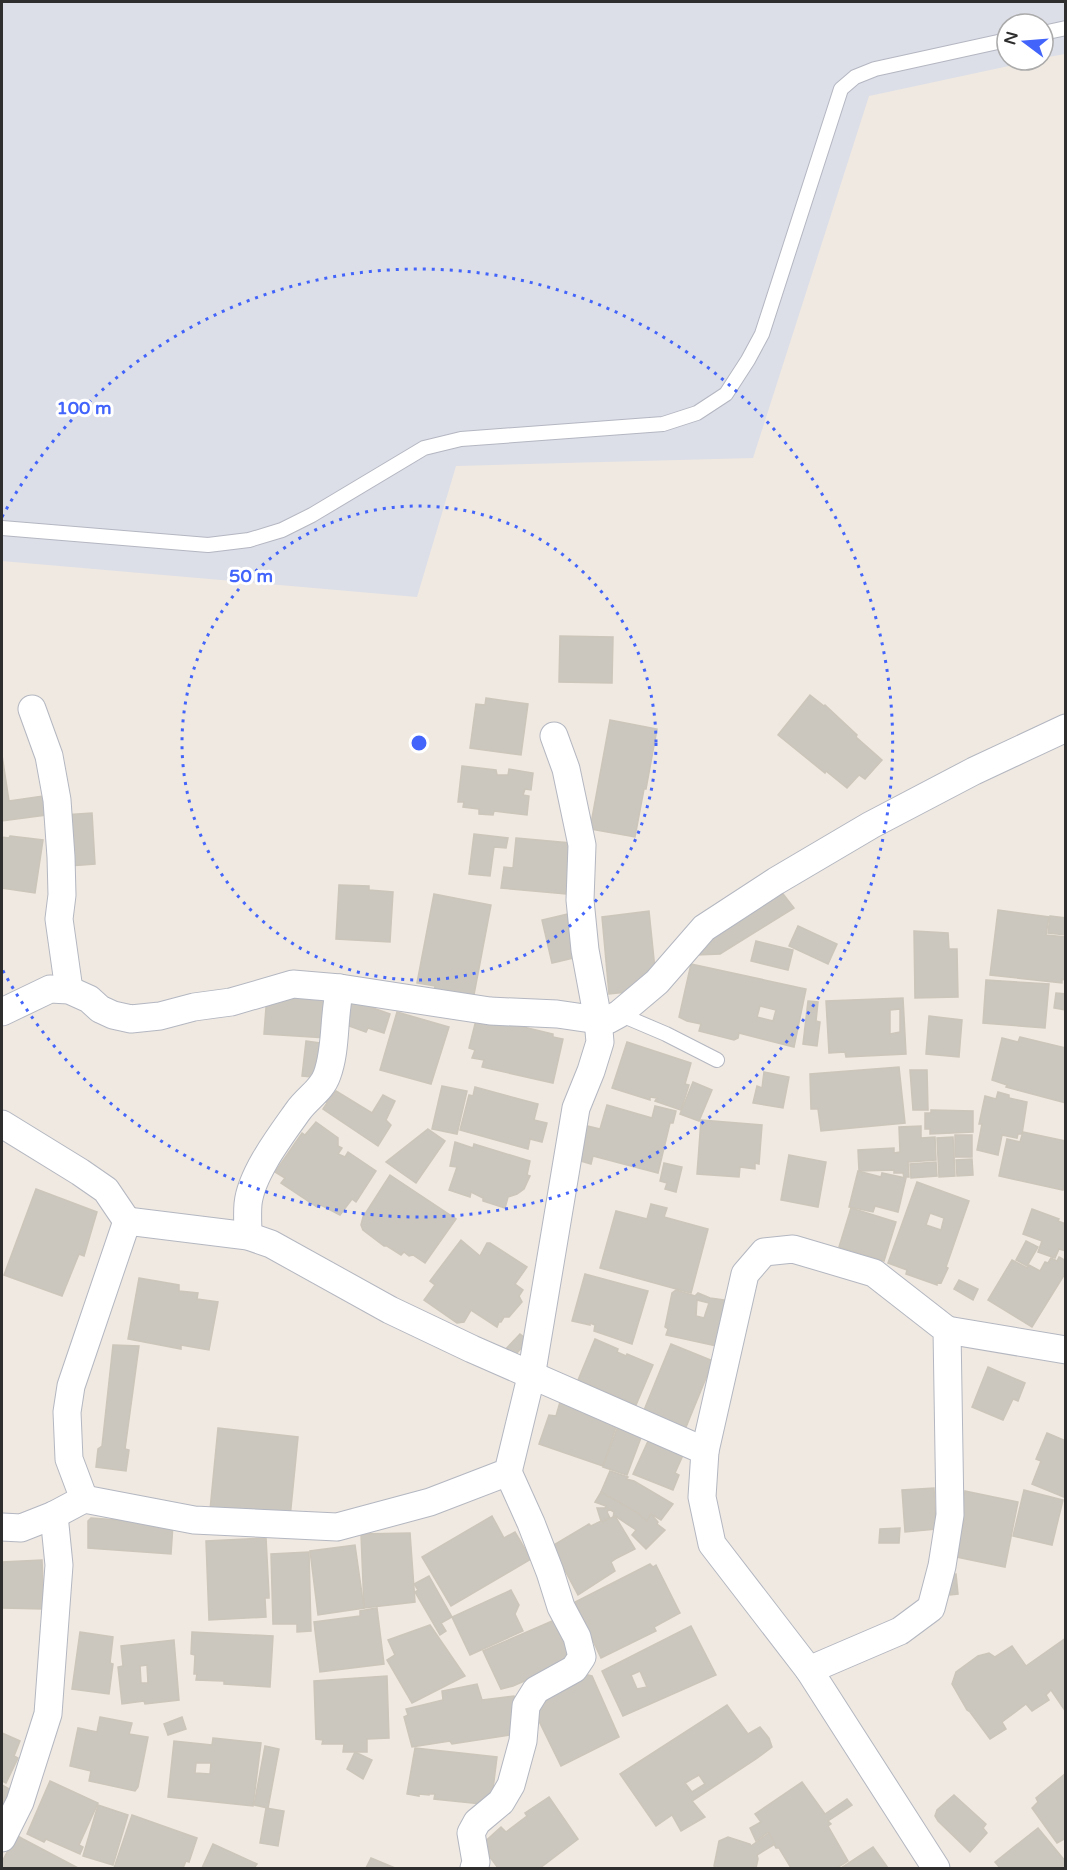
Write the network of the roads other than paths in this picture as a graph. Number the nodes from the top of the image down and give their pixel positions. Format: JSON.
{"nodes":[{"id":1,"x":995,"y":43,"type":"edge"},
{"id":2,"x":2,"y":528,"type":"edge"},
{"id":3,"x":32,"y":709,"type":"dead end"},
{"id":4,"x":1065,"y":728,"type":"edge"},
{"id":5,"x":554,"y":736,"type":"dead end"},
{"id":6,"x":340,"y":988,"type":"junction"},
{"id":7,"x":69,"y":990,"type":"junction"},
{"id":8,"x":2,"y":1012,"type":"edge"},
{"id":9,"x":609,"y":1017,"type":"junction"},
{"id":10,"x":717,"y":1060,"type":"dead end"},
{"id":11,"x":2,"y":1124,"type":"edge"},
{"id":12,"x":127,"y":1221,"type":"junction"},
{"id":13,"x":248,"y":1236,"type":"junction"},
{"id":14,"x":947,"y":1330,"type":"junction"},
{"id":15,"x":1065,"y":1350,"type":"edge"},
{"id":16,"x":531,"y":1377,"type":"junction"},
{"id":17,"x":705,"y":1451,"type":"junction"},
{"id":18,"x":508,"y":1472,"type":"junction"},
{"id":19,"x":84,"y":1499,"type":"junction"},
{"id":20,"x":54,"y":1515,"type":"junction"},
{"id":21,"x":2,"y":1527,"type":"edge"},
{"id":22,"x":809,"y":1670,"type":"junction"},
{"id":23,"x":2,"y":1838,"type":"edge"},
{"id":24,"x":474,"y":1869,"type":"edge"},
{"id":25,"x":936,"y":1869,"type":"edge"}],
"edges":[{"from":1,"to":2,"type":"lane"},
{"from":3,"to":7,"type":"street"},
{"from":4,"to":9,"type":"street"},
{"from":5,"to":9,"type":"street"},
{"from":6,"to":7,"type":"street"},
{"from":6,"to":9,"type":"street"},
{"from":6,"to":13,"type":"street"},
{"from":7,"to":8,"type":"street"},
{"from":9,"to":10,"type":"lane"},
{"from":9,"to":16,"type":"street"},
{"from":11,"to":12,"type":"street"},
{"from":12,"to":13,"type":"street"},
{"from":12,"to":19,"type":"street"},
{"from":13,"to":16,"type":"street"},
{"from":14,"to":15,"type":"street"},
{"from":14,"to":17,"type":"street"},
{"from":14,"to":22,"type":"street"},
{"from":16,"to":17,"type":"street"},
{"from":16,"to":18,"type":"street"},
{"from":17,"to":22,"type":"street"},
{"from":18,"to":19,"type":"street"},
{"from":18,"to":24,"type":"street"},
{"from":19,"to":20,"type":"street"},
{"from":20,"to":21,"type":"street"},
{"from":20,"to":23,"type":"street"},
{"from":22,"to":25,"type":"street"}]}
